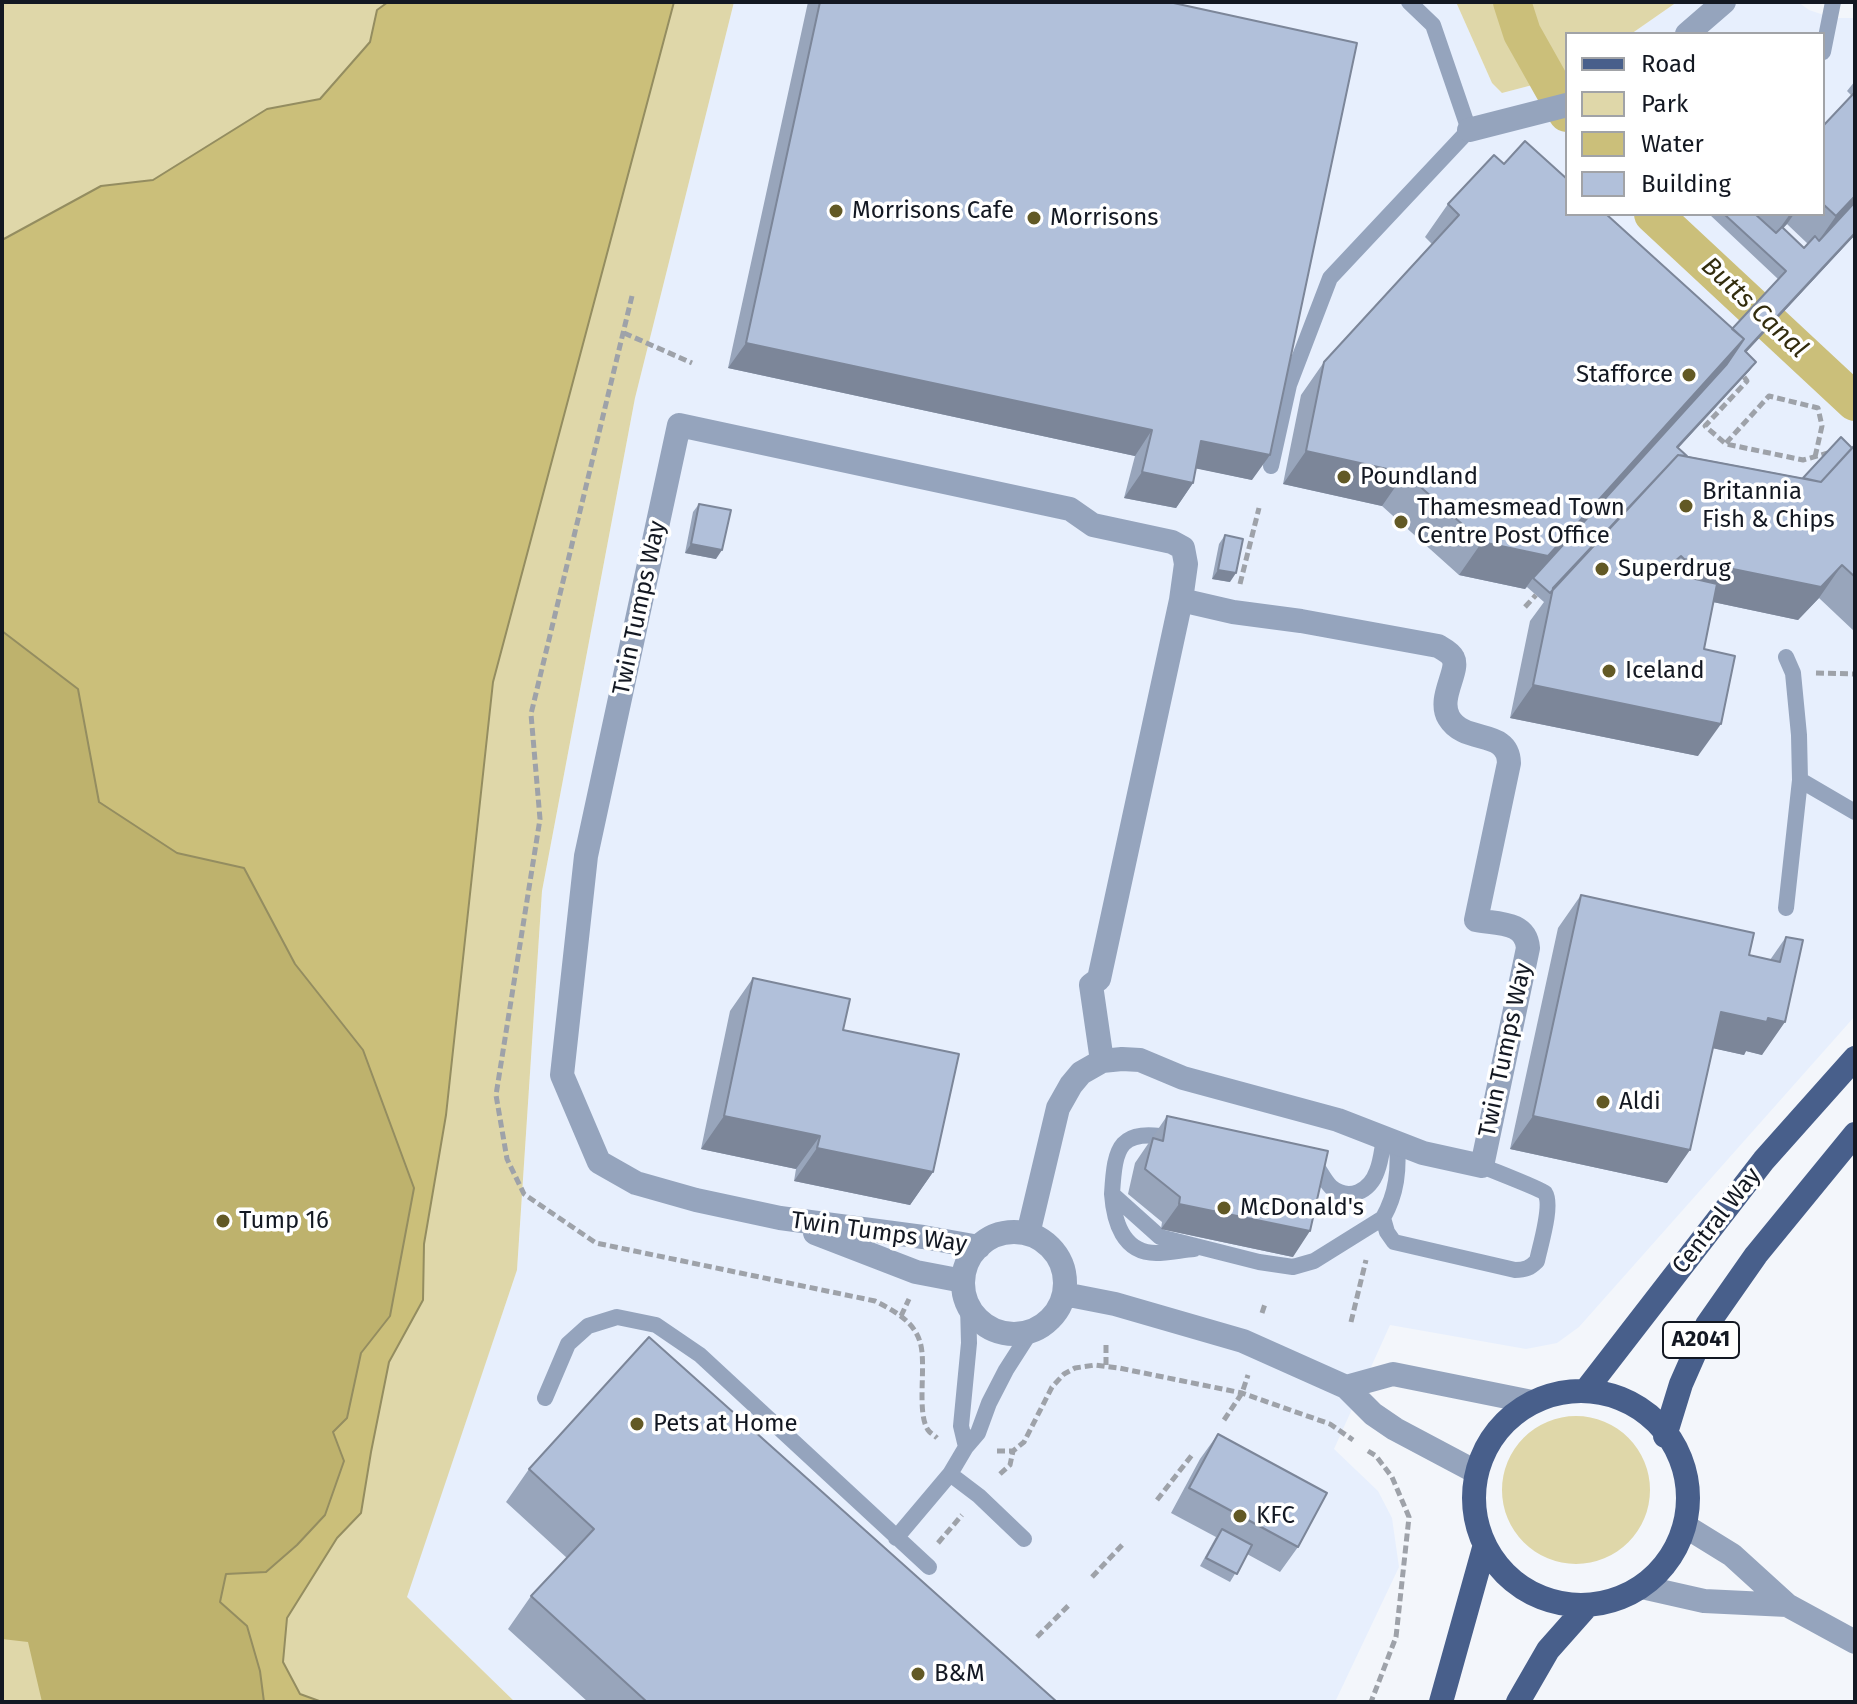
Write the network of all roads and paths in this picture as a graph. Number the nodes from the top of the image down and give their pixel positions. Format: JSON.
{"nodes":[{"id":1,"x":1409,"y":2,"type":"edge"},
{"id":2,"x":1724,"y":2,"type":"edge"},
{"id":3,"x":1833,"y":2,"type":"edge"},
{"id":4,"x":1689,"y":32,"type":"edge"},
{"id":5,"x":1825,"y":42,"type":"edge"},
{"id":6,"x":1565,"y":106,"type":"edge"},
{"id":7,"x":1469,"y":130,"type":"junction"},
{"id":8,"x":632,"y":296,"type":"dead end"},
{"id":9,"x":624,"y":333,"type":"junction"},
{"id":10,"x":692,"y":363,"type":"dead end"},
{"id":11,"x":1744,"y":377,"type":"edge"},
{"id":12,"x":1726,"y":444,"type":"junction"},
{"id":13,"x":1828,"y":453,"type":"edge"},
{"id":14,"x":1815,"y":457,"type":"junction"},
{"id":15,"x":1271,"y":466,"type":"edge"},
{"id":16,"x":1259,"y":508,"type":"dead end"},
{"id":17,"x":1239,"y":589,"type":"dead end"},
{"id":18,"x":1536,"y":595,"type":"dead end"},
{"id":19,"x":1181,"y":600,"type":"junction"},
{"id":20,"x":1525,"y":607,"type":"dead end"},
{"id":21,"x":1790,"y":665,"type":"joint"},
{"id":22,"x":1855,"y":674,"type":"edge"},
{"id":23,"x":1800,"y":780,"type":"junction"},
{"id":24,"x":1855,"y":812,"type":"edge"},
{"id":25,"x":1786,"y":908,"type":"dead end"},
{"id":26,"x":1855,"y":1058,"type":"edge"},
{"id":27,"x":1102,"y":1061,"type":"junction"},
{"id":28,"x":1855,"y":1134,"type":"edge"},
{"id":29,"x":1390,"y":1140,"type":"junction"},
{"id":30,"x":1197,"y":1142,"type":"edge"},
{"id":31,"x":1300,"y":1151,"type":"edge"},
{"id":32,"x":1482,"y":1166,"type":"junction"},
{"id":33,"x":1112,"y":1194,"type":"junction"},
{"id":34,"x":780,"y":1218,"type":"junction"},
{"id":35,"x":1383,"y":1218,"type":"junction"},
{"id":36,"x":1028,"y":1234,"type":"junction"},
{"id":37,"x":979,"y":1247,"type":"junction"},
{"id":38,"x":1204,"y":1248,"type":"junction"},
{"id":39,"x":1363,"y":1248,"type":"dead end"},
{"id":40,"x":963,"y":1281,"type":"junction"},
{"id":41,"x":1064,"y":1294,"type":"junction"},
{"id":42,"x":1265,"y":1304,"type":"dead end"},
{"id":43,"x":968,"y":1305,"type":"junction"},
{"id":44,"x":1262,"y":1313,"type":"dead end"},
{"id":45,"x":1351,"y":1322,"type":"dead end"},
{"id":46,"x":1031,"y":1331,"type":"junction"},
{"id":47,"x":1106,"y":1345,"type":"dead end"},
{"id":48,"x":1106,"y":1367,"type":"junction"},
{"id":49,"x":1251,"y":1368,"type":"dead end"},
{"id":50,"x":1346,"y":1387,"type":"junction"},
{"id":51,"x":1586,"y":1390,"type":"junction"},
{"id":52,"x":1242,"y":1393,"type":"junction"},
{"id":53,"x":545,"y":1398,"type":"dead end"},
{"id":54,"x":1532,"y":1402,"type":"junction"},
{"id":55,"x":1224,"y":1420,"type":"dead end"},
{"id":56,"x":1665,"y":1436,"type":"junction"},
{"id":57,"x":938,"y":1439,"type":"dead end"},
{"id":58,"x":966,"y":1447,"type":"junction"},
{"id":59,"x":1013,"y":1451,"type":"junction"},
{"id":60,"x":988,"y":1453,"type":"dead end"},
{"id":61,"x":1192,"y":1455,"type":"dead end"},
{"id":62,"x":1476,"y":1472,"type":"junction"},
{"id":63,"x":950,"y":1474,"type":"junction"},
{"id":64,"x":1000,"y":1474,"type":"dead end"},
{"id":65,"x":1157,"y":1500,"type":"dead end"},
{"id":66,"x":965,"y":1511,"type":"dead end"},
{"id":67,"x":1685,"y":1526,"type":"junction"},
{"id":68,"x":896,"y":1538,"type":"junction"},
{"id":69,"x":1024,"y":1539,"type":"dead end"},
{"id":70,"x":938,"y":1543,"type":"dead end"},
{"id":71,"x":1123,"y":1544,"type":"dead end"},
{"id":72,"x":1484,"y":1548,"type":"junction"},
{"id":73,"x":929,"y":1567,"type":"dead end"},
{"id":74,"x":1092,"y":1577,"type":"dead end"},
{"id":75,"x":1642,"y":1587,"type":"junction"},
{"id":76,"x":1069,"y":1605,"type":"dead end"},
{"id":77,"x":1787,"y":1605,"type":"junction"},
{"id":78,"x":1587,"y":1606,"type":"junction"},
{"id":79,"x":1037,"y":1637,"type":"dead end"},
{"id":80,"x":1855,"y":1642,"type":"edge"},
{"id":81,"x":1371,"y":1702,"type":"edge"},
{"id":82,"x":1441,"y":1702,"type":"edge"},
{"id":83,"x":1518,"y":1702,"type":"edge"}],
"edges":[{"from":1,"to":7,"type":"lane"},
{"from":2,"to":4,"type":"street"},
{"from":3,"to":5,"type":"lane"},
{"from":6,"to":7,"type":"street"},
{"from":7,"to":15,"type":"lane"},
{"from":8,"to":9,"type":"path"},
{"from":9,"to":10,"type":"path"},
{"from":9,"to":57,"type":"path"},
{"from":11,"to":12,"type":"path"},
{"from":12,"to":14,"type":"path"},
{"from":12,"to":14,"type":"path"},
{"from":13,"to":14,"type":"path"},
{"from":16,"to":17,"type":"path"},
{"from":18,"to":20,"type":"path"},
{"from":19,"to":27,"type":"street","name":"Twin Tumps Way"},
{"from":19,"to":32,"type":"street","name":"Twin Tumps Way"},
{"from":19,"to":34,"type":"street","name":"Twin Tumps Way"},
{"from":21,"to":22,"type":"path"},
{"from":21,"to":23,"type":"lane"},
{"from":23,"to":24,"type":"lane"},
{"from":23,"to":25,"type":"lane"},
{"from":26,"to":51,"type":"main road","name":"Central Way","number":"A2041"},
{"from":27,"to":29,"type":"street","name":"Twin Tumps Way"},
{"from":27,"to":36,"type":"street"},
{"from":28,"to":56,"type":"main road","number":"A2041"},
{"from":29,"to":31,"type":"lane"},
{"from":29,"to":32,"type":"street","name":"Twin Tumps Way"},
{"from":29,"to":35,"type":"lane"},
{"from":30,"to":33,"type":"lane"},
{"from":32,"to":35,"type":"lane"},
{"from":33,"to":38,"type":"lane"},
{"from":33,"to":38,"type":"lane"},
{"from":34,"to":37,"type":"street","name":"Twin Tumps Way"},
{"from":34,"to":40,"type":"street","name":"Twin Tumps Way"},
{"from":35,"to":38,"type":"lane"},
{"from":36,"to":37,"type":"street","name":"Twin Tumps Way"},
{"from":36,"to":41,"type":"street"},
{"from":37,"to":40,"type":"street","name":"Twin Tumps Way"},
{"from":39,"to":45,"type":"path"},
{"from":40,"to":43,"type":"street","name":"Twin Tumps Way"},
{"from":41,"to":46,"type":"street"},
{"from":41,"to":50,"type":"street"},
{"from":42,"to":44,"type":"path"},
{"from":43,"to":46,"type":"street"},
{"from":43,"to":58,"type":"lane"},
{"from":46,"to":58,"type":"lane"},
{"from":47,"to":48,"type":"path"},
{"from":48,"to":52,"type":"path"},
{"from":48,"to":59,"type":"path"},
{"from":49,"to":52,"type":"path"},
{"from":50,"to":54,"type":"street"},
{"from":50,"to":62,"type":"street"},
{"from":51,"to":54,"type":"main road"},
{"from":51,"to":56,"type":"main road"},
{"from":52,"to":55,"type":"path"},
{"from":52,"to":81,"type":"path"},
{"from":53,"to":68,"type":"lane"},
{"from":54,"to":62,"type":"main road"},
{"from":56,"to":67,"type":"main road"},
{"from":58,"to":63,"type":"lane"},
{"from":59,"to":60,"type":"path"},
{"from":59,"to":64,"type":"path"},
{"from":61,"to":65,"type":"path"},
{"from":62,"to":72,"type":"main road"},
{"from":63,"to":68,"type":"lane"},
{"from":63,"to":69,"type":"lane"},
{"from":66,"to":70,"type":"path"},
{"from":67,"to":75,"type":"main road"},
{"from":67,"to":77,"type":"street"},
{"from":68,"to":73,"type":"lane"},
{"from":71,"to":74,"type":"path"},
{"from":72,"to":78,"type":"main road"},
{"from":72,"to":82,"type":"main road"},
{"from":75,"to":77,"type":"street"},
{"from":75,"to":78,"type":"main road"},
{"from":76,"to":79,"type":"path"},
{"from":77,"to":80,"type":"street"},
{"from":78,"to":83,"type":"main road"}]}
